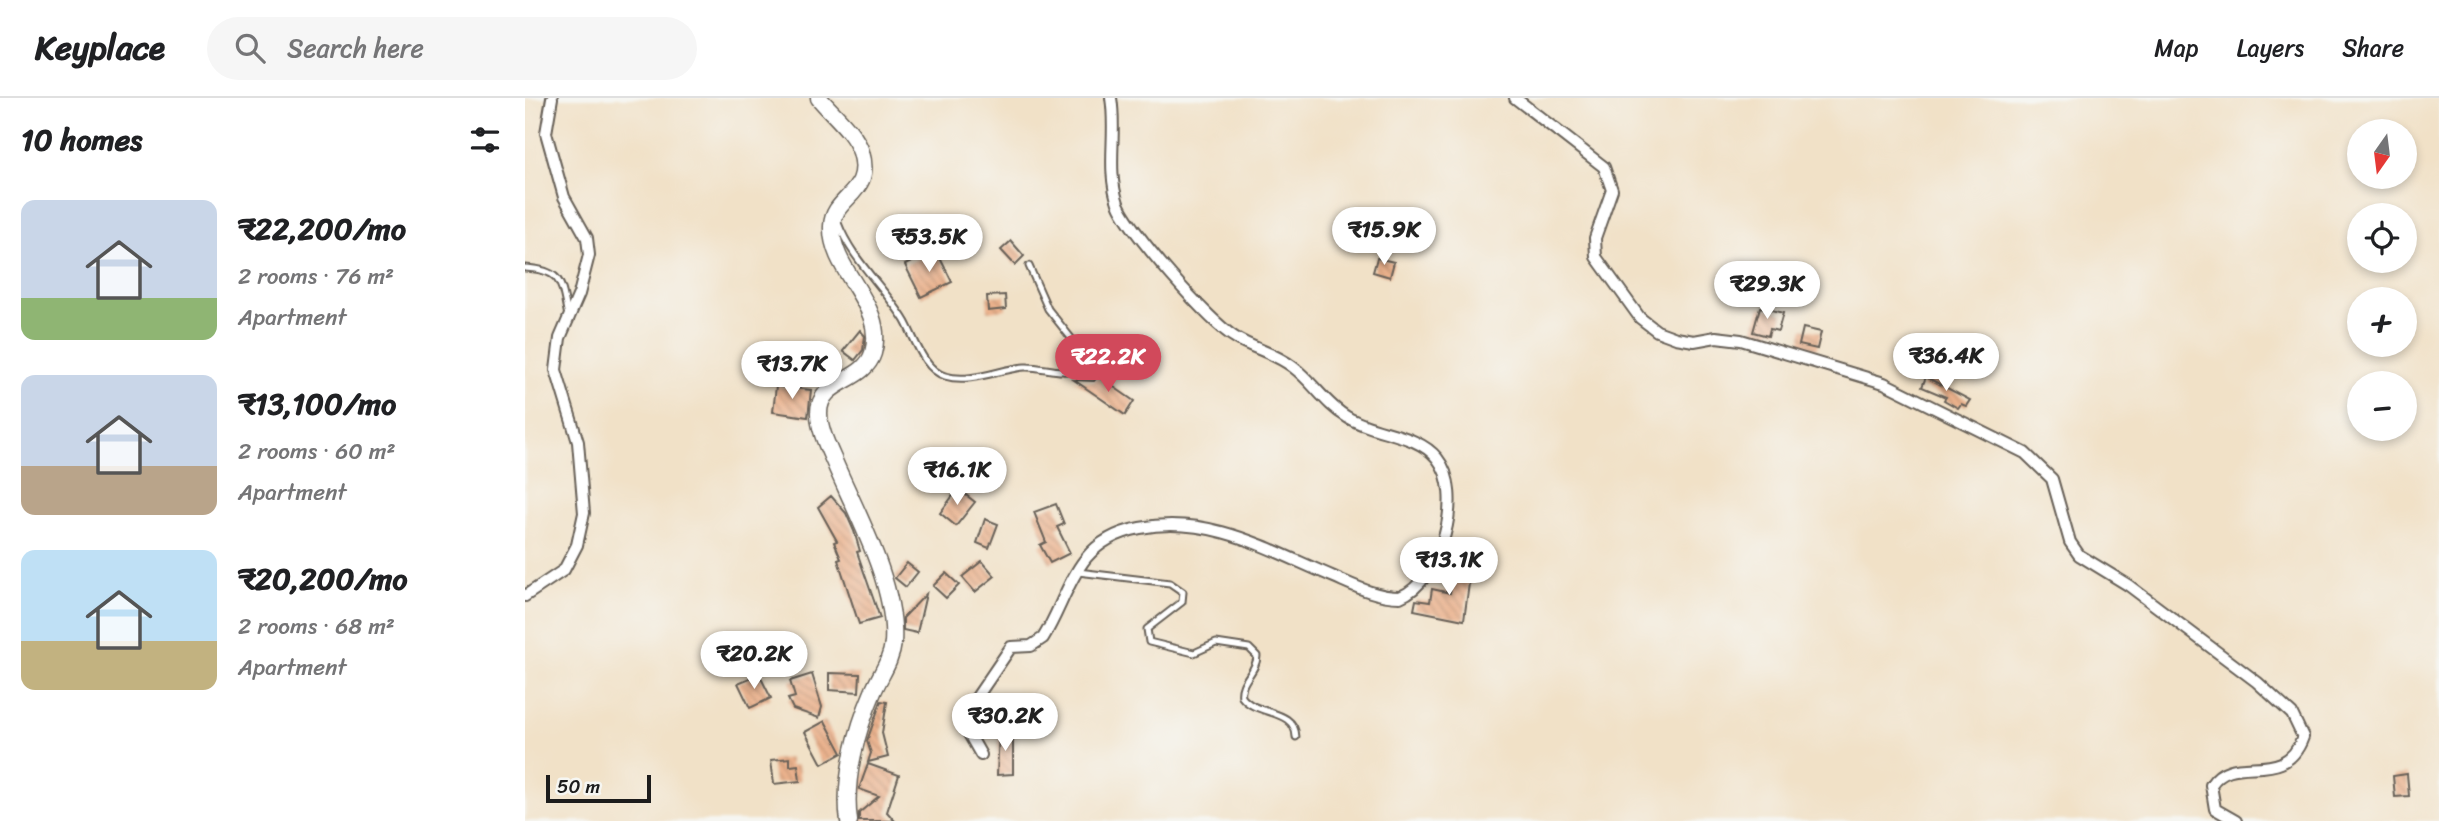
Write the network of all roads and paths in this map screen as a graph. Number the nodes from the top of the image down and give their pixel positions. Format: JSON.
{"nodes":[{"id":1,"x":552,"y":98,"type":"edge"},
{"id":2,"x":819,"y":98,"type":"edge"},
{"id":3,"x":1111,"y":98,"type":"edge"},
{"id":4,"x":1515,"y":98,"type":"edge"},
{"id":5,"x":835,"y":214,"type":"junction"},
{"id":6,"x":1029,"y":266,"type":"dead end"},
{"id":7,"x":525,"y":268,"type":"edge"},
{"id":8,"x":569,"y":319,"type":"junction"},
{"id":9,"x":1078,"y":572,"type":"junction"},
{"id":10,"x":525,"y":596,"type":"edge"},
{"id":11,"x":1296,"y":737,"type":"dead end"},
{"id":12,"x":981,"y":755,"type":"dead end"},
{"id":13,"x":849,"y":821,"type":"edge"},
{"id":14,"x":2236,"y":821,"type":"edge"}],
"edges":[{"from":1,"to":8,"type":"street"},
{"from":2,"to":5,"type":"street"},
{"from":3,"to":9,"type":"street"},
{"from":4,"to":14,"type":"street"},
{"from":5,"to":6,"type":"lane"},
{"from":5,"to":13,"type":"street"},
{"from":7,"to":8,"type":"lane"},
{"from":8,"to":10,"type":"street"},
{"from":9,"to":11,"type":"lane"},
{"from":9,"to":12,"type":"street"}]}
